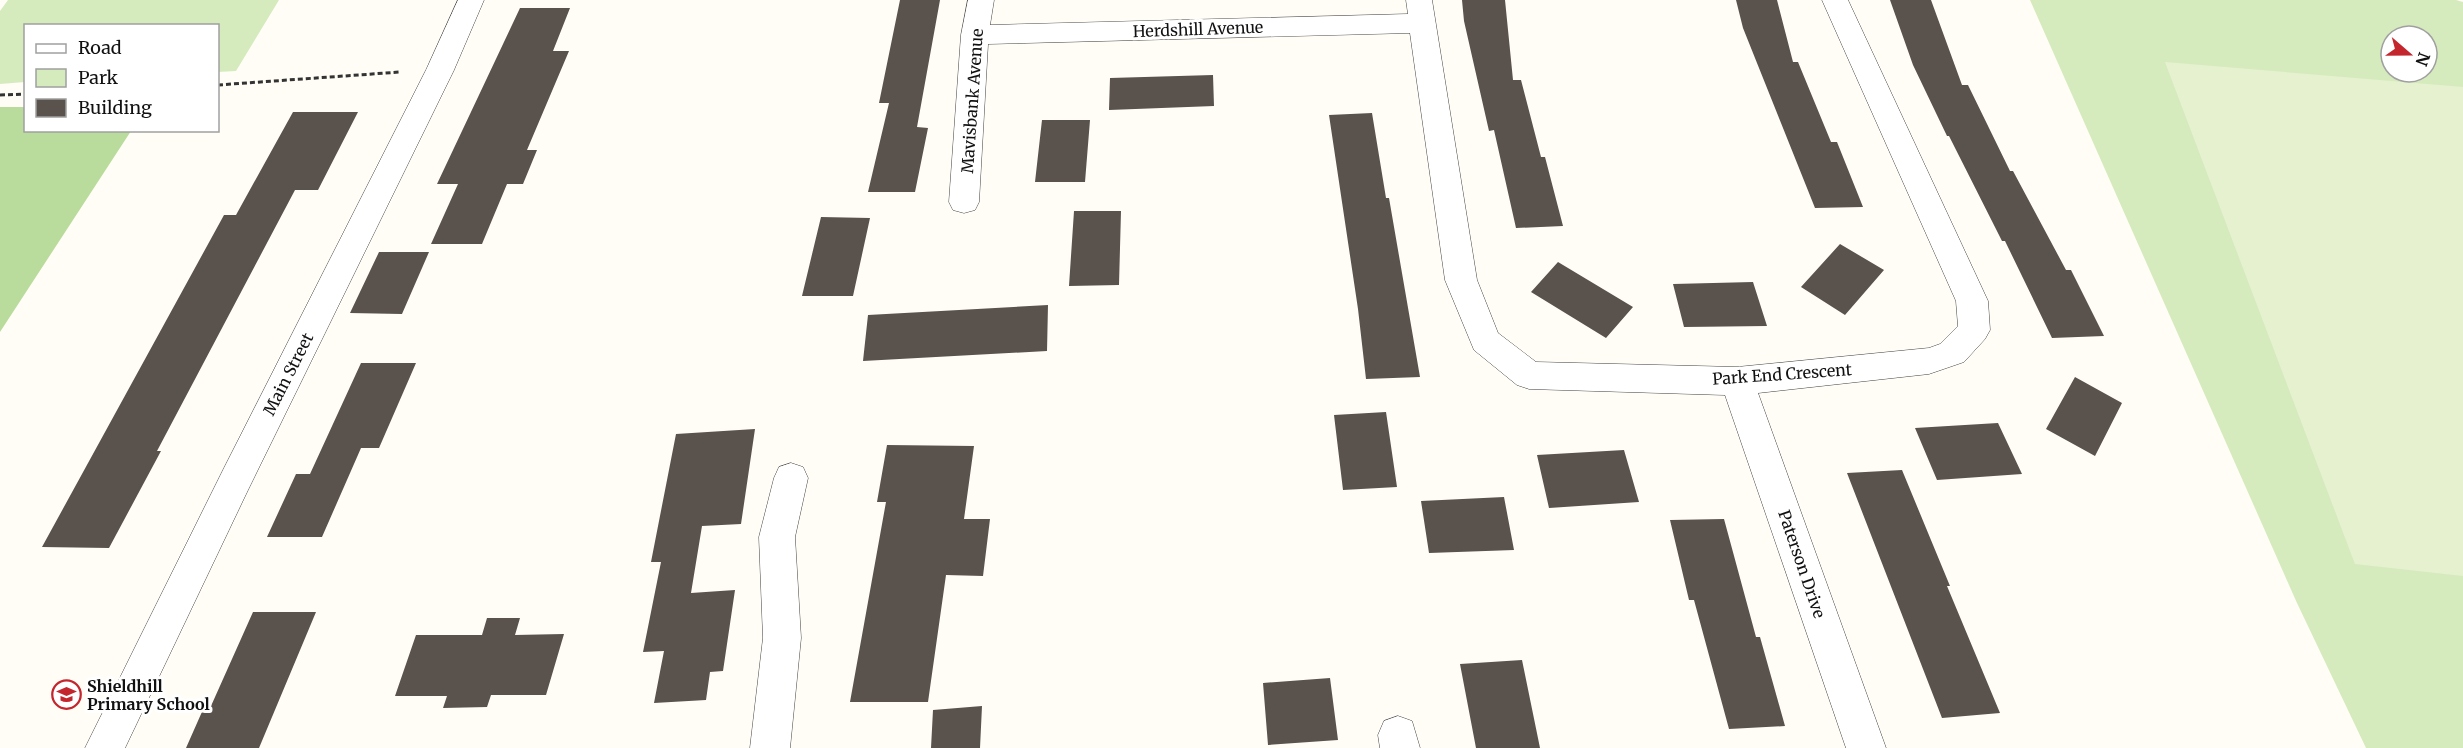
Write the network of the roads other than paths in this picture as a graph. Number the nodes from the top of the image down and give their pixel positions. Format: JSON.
{"nodes":[{"id":1,"x":471,"y":0,"type":"edge"},
{"id":2,"x":981,"y":0,"type":"edge"},
{"id":3,"x":1835,"y":0,"type":"edge"},
{"id":4,"x":1421,"y":11,"type":"edge"},
{"id":5,"x":975,"y":35,"type":"junction"},
{"id":6,"x":964,"y":202,"type":"dead end"},
{"id":7,"x":1737,"y":381,"type":"junction"},
{"id":8,"x":791,"y":478,"type":"dead end"},
{"id":9,"x":105,"y":748,"type":"edge"},
{"id":10,"x":770,"y":748,"type":"edge"},
{"id":11,"x":1866,"y":748,"type":"edge"}],
"edges":[{"from":1,"to":9,"type":"street","name":"Main Street"},
{"from":2,"to":5,"type":"street","name":"Mavisbank Avenue"},
{"from":3,"to":7,"type":"street","name":"Park End Crescent"},
{"from":4,"to":5,"type":"street","name":"Herdshill Avenue"},
{"from":4,"to":7,"type":"street","name":"Park End Crescent"},
{"from":5,"to":6,"type":"street","name":"Mavisbank Avenue"},
{"from":7,"to":11,"type":"street","name":"Paterson Drive"},
{"from":8,"to":10,"type":"street"}]}
